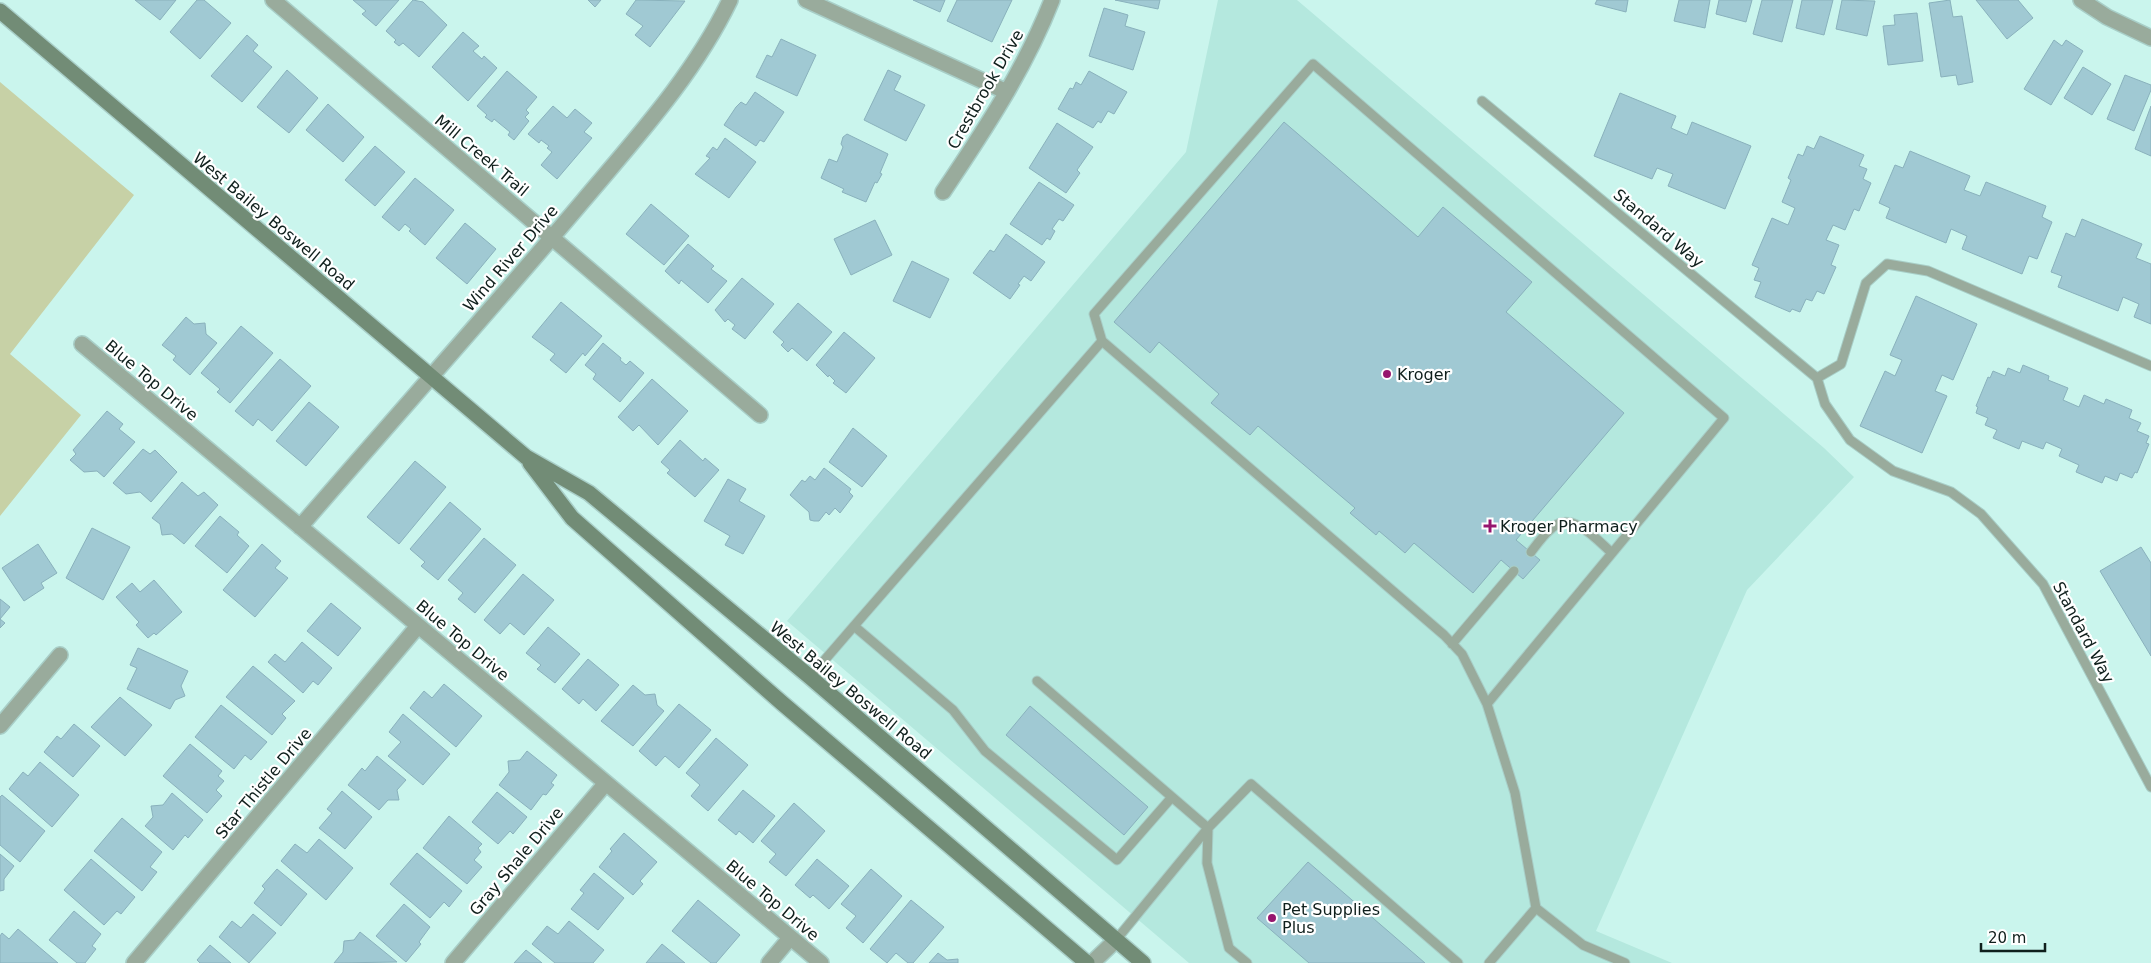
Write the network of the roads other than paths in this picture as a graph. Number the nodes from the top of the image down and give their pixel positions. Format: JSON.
{"nodes":[{"id":1,"x":273,"y":0,"type":"edge"},
{"id":2,"x":730,"y":0,"type":"edge"},
{"id":3,"x":806,"y":0,"type":"edge"},
{"id":4,"x":1052,"y":0,"type":"edge"},
{"id":5,"x":2081,"y":0,"type":"edge"},
{"id":6,"x":0,"y":10,"type":"edge"},
{"id":7,"x":2151,"y":38,"type":"edge"},
{"id":8,"x":1007,"y":92,"type":"junction"},
{"id":9,"x":1482,"y":101,"type":"dead end"},
{"id":10,"x":943,"y":192,"type":"dead end"},
{"id":11,"x":552,"y":238,"type":"junction"},
{"id":12,"x":1102,"y":341,"type":"junction"},
{"id":13,"x":82,"y":344,"type":"dead end"},
{"id":14,"x":2151,"y":366,"type":"edge"},
{"id":15,"x":431,"y":376,"type":"junction"},
{"id":16,"x":1817,"y":378,"type":"junction"},
{"id":17,"x":760,"y":415,"type":"dead end"},
{"id":18,"x":526,"y":457,"type":"junction"},
{"id":19,"x":300,"y":527,"type":"junction"},
{"id":20,"x":1530,"y":552,"type":"dead end"},
{"id":21,"x":1612,"y":553,"type":"junction"},
{"id":22,"x":1514,"y":571,"type":"dead end"},
{"id":23,"x":418,"y":626,"type":"junction"},
{"id":24,"x":854,"y":626,"type":"junction"},
{"id":25,"x":1452,"y":644,"type":"junction"},
{"id":26,"x":60,"y":655,"type":"dead end"},
{"id":27,"x":810,"y":677,"type":"junction"},
{"id":28,"x":1036,"y":681,"type":"dead end"},
{"id":29,"x":1487,"y":704,"type":"junction"},
{"id":30,"x":0,"y":726,"type":"edge"},
{"id":31,"x":606,"y":782,"type":"junction"},
{"id":32,"x":2151,"y":787,"type":"edge"},
{"id":33,"x":1172,"y":797,"type":"junction"},
{"id":34,"x":1208,"y":828,"type":"junction"},
{"id":35,"x":1536,"y":908,"type":"junction"},
{"id":36,"x":790,"y":938,"type":"junction"},
{"id":37,"x":1116,"y":940,"type":"junction"},
{"id":38,"x":134,"y":963,"type":"edge"},
{"id":39,"x":453,"y":963,"type":"edge"},
{"id":40,"x":769,"y":963,"type":"edge"},
{"id":41,"x":821,"y":963,"type":"edge"},
{"id":42,"x":1087,"y":963,"type":"edge"},
{"id":43,"x":1092,"y":963,"type":"edge"},
{"id":44,"x":1143,"y":963,"type":"edge"},
{"id":45,"x":1247,"y":963,"type":"edge"},
{"id":46,"x":1458,"y":963,"type":"edge"},
{"id":47,"x":1489,"y":963,"type":"edge"},
{"id":48,"x":1625,"y":963,"type":"edge"}],
"edges":[{"from":1,"to":11,"type":"street","name":"Mill Creek Trail"},
{"from":2,"to":11,"type":"street","name":"Wind River Drive"},
{"from":3,"to":8,"type":"street"},
{"from":4,"to":8,"type":"street","name":"Crestbrook Drive"},
{"from":5,"to":7,"type":"street"},
{"from":6,"to":15,"type":"main road","name":"West Bailey Boswell Road"},
{"from":8,"to":10,"type":"street","name":"Crestbrook Drive"},
{"from":9,"to":16,"type":"lane","name":"Standard Way"},
{"from":11,"to":15,"type":"street","name":"Wind River Drive"},
{"from":11,"to":17,"type":"street","name":"Mill Creek Trail"},
{"from":12,"to":21,"type":"lane"},
{"from":12,"to":24,"type":"lane"},
{"from":12,"to":25,"type":"lane"},
{"from":13,"to":19,"type":"street","name":"Blue Top Drive"},
{"from":14,"to":16,"type":"lane"},
{"from":15,"to":18,"type":"main road","name":"West Bailey Boswell Road"},
{"from":15,"to":19,"type":"street","name":"Wind River Drive"},
{"from":16,"to":32,"type":"lane","name":"Standard Way"},
{"from":18,"to":27,"type":"main road","name":"West Bailey Boswell Road"},
{"from":18,"to":42,"type":"main road","name":"West Bailey Boswell Road"},
{"from":19,"to":23,"type":"street","name":"Blue Top Drive"},
{"from":20,"to":21,"type":"lane"},
{"from":21,"to":29,"type":"lane"},
{"from":22,"to":25,"type":"lane"},
{"from":23,"to":31,"type":"street","name":"Blue Top Drive"},
{"from":23,"to":38,"type":"street","name":"Star Thistle Drive"},
{"from":24,"to":27,"type":"lane"},
{"from":24,"to":33,"type":"lane"},
{"from":25,"to":29,"type":"lane"},
{"from":26,"to":30,"type":"street"},
{"from":27,"to":37,"type":"main road","name":"West Bailey Boswell Road"},
{"from":28,"to":33,"type":"lane"},
{"from":29,"to":35,"type":"lane"},
{"from":31,"to":36,"type":"street","name":"Blue Top Drive"},
{"from":31,"to":39,"type":"street","name":"Gray Shale Drive"},
{"from":33,"to":34,"type":"lane"},
{"from":34,"to":37,"type":"lane"},
{"from":34,"to":45,"type":"lane"},
{"from":34,"to":46,"type":"lane"},
{"from":35,"to":47,"type":"lane"},
{"from":35,"to":48,"type":"lane"},
{"from":36,"to":40,"type":"street"},
{"from":36,"to":41,"type":"street","name":"Blue Top Drive"},
{"from":37,"to":43,"type":"street"},
{"from":37,"to":44,"type":"main road","name":"West Bailey Boswell Road"}]}
